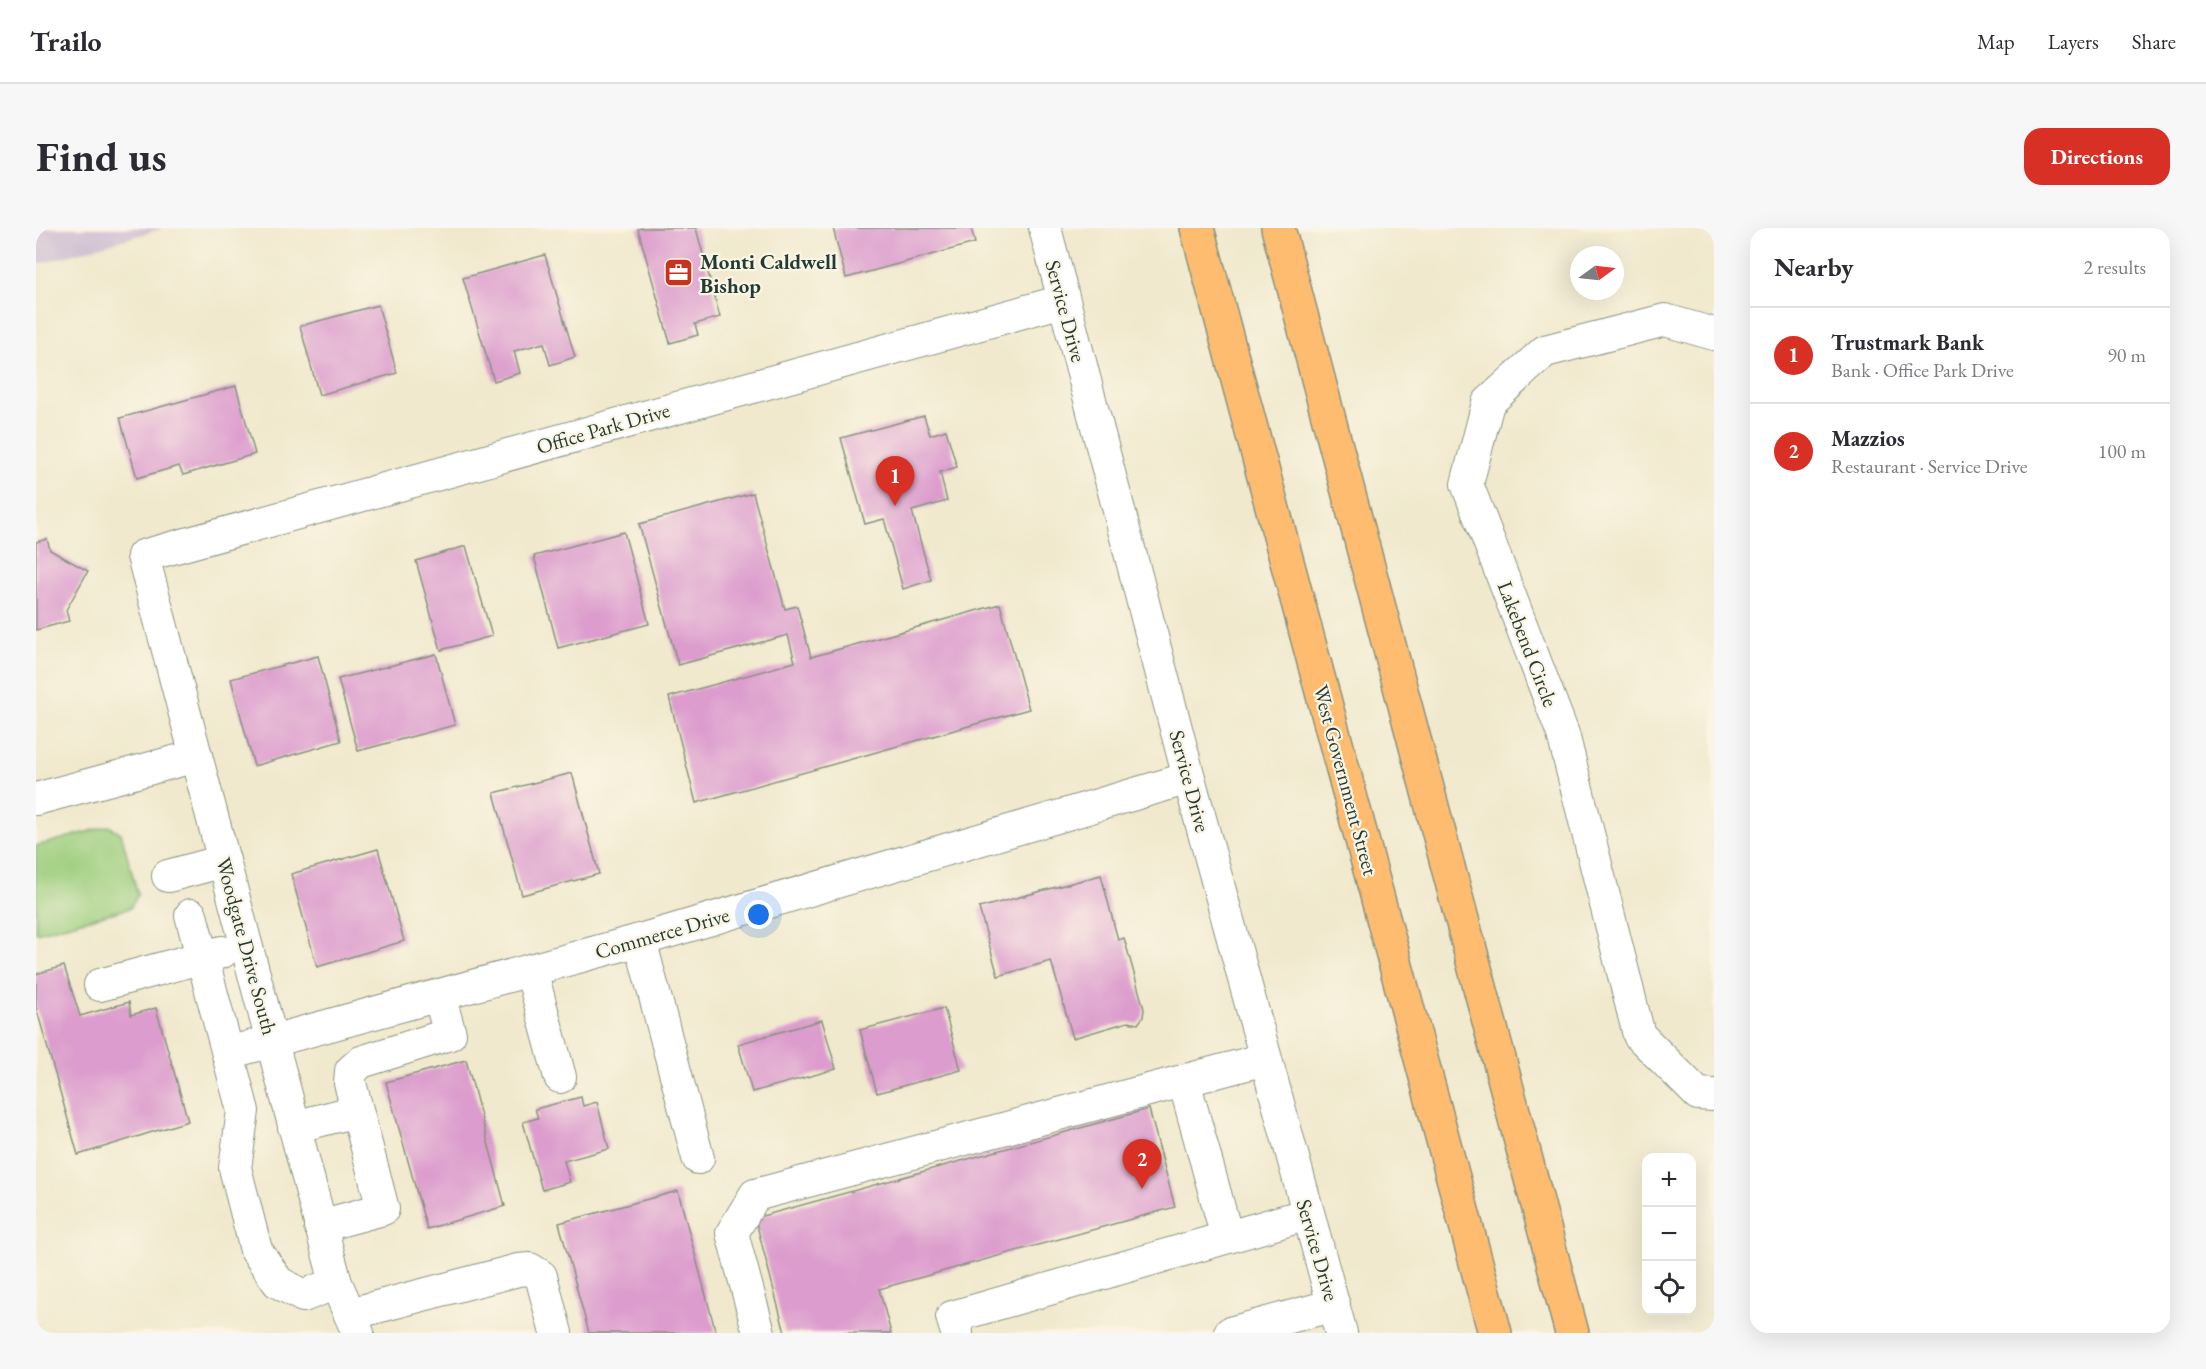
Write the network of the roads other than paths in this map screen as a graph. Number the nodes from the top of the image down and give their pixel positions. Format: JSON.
{"nodes":[{"id":1,"x":1045,"y":228,"type":"edge"},
{"id":2,"x":1197,"y":228,"type":"edge"},
{"id":3,"x":1278,"y":228,"type":"edge"},
{"id":4,"x":1063,"y":301,"type":"junction"},
{"id":5,"x":1714,"y":334,"type":"edge"},
{"id":6,"x":143,"y":556,"type":"joint"},
{"id":7,"x":196,"y":756,"type":"junction"},
{"id":8,"x":1189,"y":778,"type":"junction"},
{"id":9,"x":36,"y":799,"type":"edge"},
{"id":10,"x":224,"y":861,"type":"junction"},
{"id":11,"x":168,"y":876,"type":"dead end"},
{"id":12,"x":191,"y":915,"type":"dead end"},
{"id":13,"x":639,"y":940,"type":"junction"},
{"id":14,"x":246,"y":945,"type":"junction"},
{"id":15,"x":203,"y":957,"type":"junction"},
{"id":16,"x":531,"y":970,"type":"junction"},
{"id":17,"x":100,"y":985,"type":"dead end"},
{"id":18,"x":440,"y":995,"type":"junction"},
{"id":19,"x":272,"y":1041,"type":"junction"},
{"id":20,"x":228,"y":1053,"type":"junction"},
{"id":21,"x":1265,"y":1059,"type":"junction"},
{"id":22,"x":560,"y":1077,"type":"dead end"},
{"id":23,"x":1184,"y":1081,"type":"junction"},
{"id":24,"x":1714,"y":1095,"type":"edge"},
{"id":25,"x":357,"y":1111,"type":"junction"},
{"id":26,"x":294,"y":1127,"type":"junction"},
{"id":27,"x":698,"y":1158,"type":"dead end"},
{"id":28,"x":1308,"y":1214,"type":"junction"},
{"id":29,"x":320,"y":1226,"type":"junction"},
{"id":30,"x":1227,"y":1237,"type":"junction"},
{"id":31,"x":336,"y":1283,"type":"junction"},
{"id":32,"x":1338,"y":1319,"type":"edge"},
{"id":33,"x":354,"y":1324,"type":"edge"},
{"id":34,"x":556,"y":1333,"type":"edge"},
{"id":35,"x":759,"y":1333,"type":"edge"},
{"id":36,"x":957,"y":1333,"type":"edge"},
{"id":37,"x":1230,"y":1333,"type":"edge"},
{"id":38,"x":1495,"y":1333,"type":"edge"},
{"id":39,"x":1572,"y":1333,"type":"edge"}],
"edges":[{"from":1,"to":4,"type":"street","name":"Service Drive"},
{"from":2,"to":38,"type":"main road","name":"West Government Street"},
{"from":3,"to":39,"type":"main road"},
{"from":4,"to":6,"type":"street","name":"Office Park Drive"},
{"from":4,"to":8,"type":"street","name":"Service Drive"},
{"from":5,"to":24,"type":"street","name":"Lakebend Circle"},
{"from":6,"to":7,"type":"street","name":"Woodgate Drive South"},
{"from":7,"to":9,"type":"street"},
{"from":7,"to":10,"type":"street","name":"Woodgate Drive South"},
{"from":8,"to":13,"type":"street","name":"Commerce Drive"},
{"from":8,"to":21,"type":"street","name":"Service Drive"},
{"from":10,"to":11,"type":"street"},
{"from":10,"to":14,"type":"street","name":"Woodgate Drive South"},
{"from":12,"to":15,"type":"street"},
{"from":13,"to":16,"type":"street","name":"Commerce Drive"},
{"from":13,"to":27,"type":"street"},
{"from":14,"to":15,"type":"street"},
{"from":14,"to":19,"type":"street","name":"Woodgate Drive South"},
{"from":15,"to":17,"type":"street"},
{"from":15,"to":20,"type":"street"},
{"from":16,"to":18,"type":"street","name":"Commerce Drive"},
{"from":16,"to":22,"type":"street"},
{"from":18,"to":19,"type":"street","name":"Commerce Drive"},
{"from":18,"to":25,"type":"street"},
{"from":19,"to":20,"type":"street","name":"Commerce Drive"},
{"from":19,"to":26,"type":"street","name":"Woodgate Drive South"},
{"from":20,"to":31,"type":"street"},
{"from":21,"to":23,"type":"street"},
{"from":21,"to":28,"type":"street","name":"Service Drive"},
{"from":23,"to":30,"type":"street"},
{"from":23,"to":35,"type":"street"},
{"from":25,"to":26,"type":"street"},
{"from":25,"to":29,"type":"street"},
{"from":26,"to":29,"type":"street","name":"Woodgate Drive South"},
{"from":28,"to":30,"type":"street"},
{"from":28,"to":32,"type":"street","name":"Service Drive"},
{"from":29,"to":31,"type":"street","name":"Woodgate Drive South"},
{"from":30,"to":36,"type":"street"},
{"from":31,"to":33,"type":"street","name":"Woodgate Drive South"},
{"from":32,"to":37,"type":"street"},
{"from":33,"to":34,"type":"street"}]}
